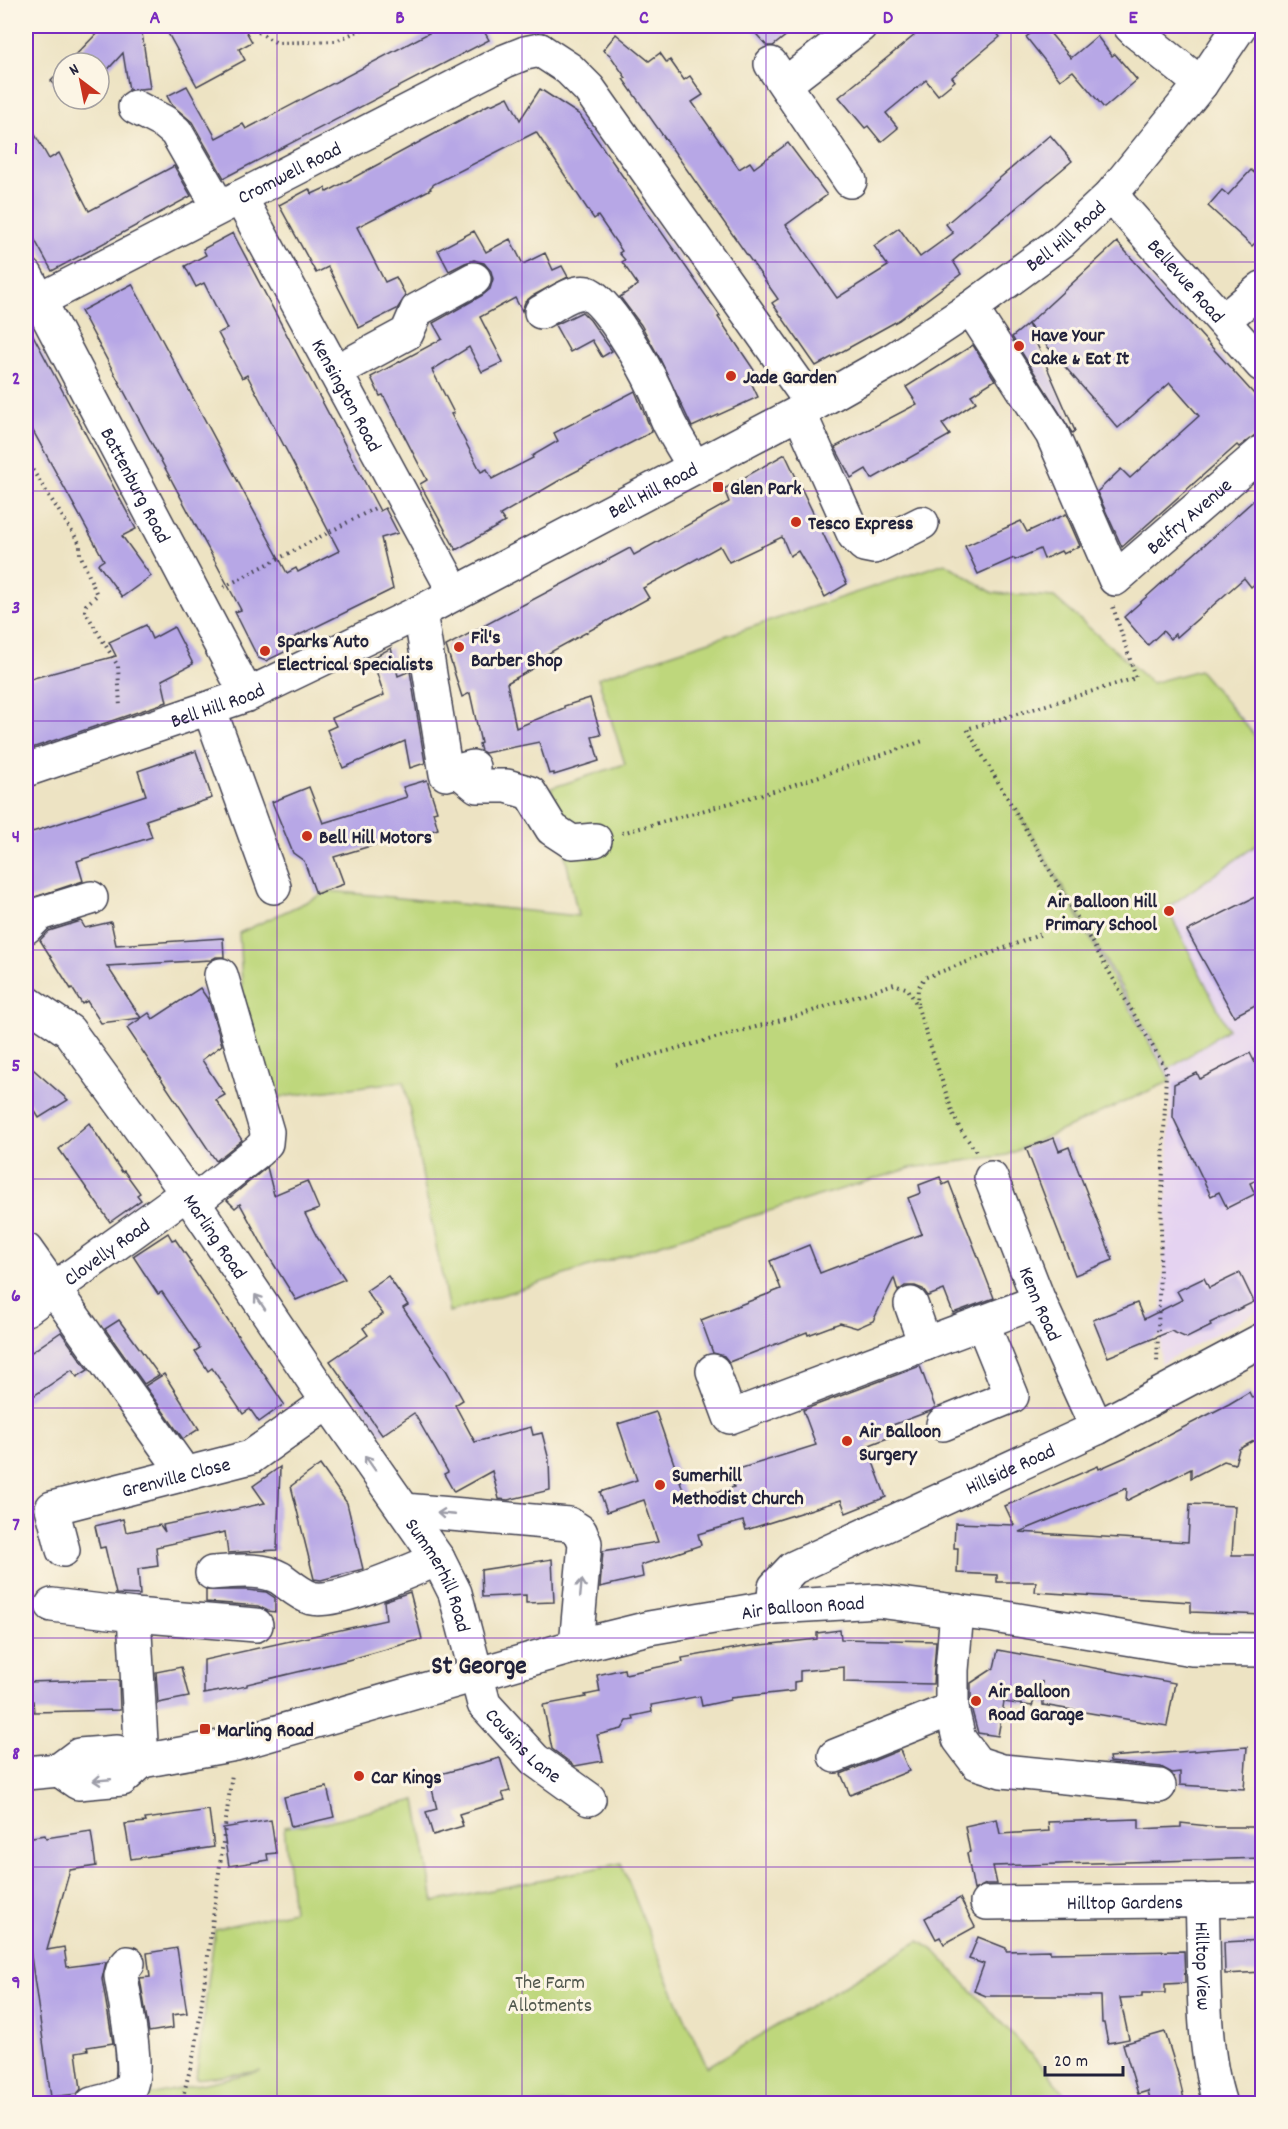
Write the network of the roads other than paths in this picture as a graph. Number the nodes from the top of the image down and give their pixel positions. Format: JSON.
{"nodes":[{"id":1,"x":860,"y":26,"type":"edge"},
{"id":2,"x":1130,"y":26,"type":"edge"},
{"id":3,"x":1240,"y":26,"type":"edge"},
{"id":4,"x":544,"y":38,"type":"edge"},
{"id":5,"x":1201,"y":84,"type":"junction"},
{"id":6,"x":131,"y":108,"type":"dead end"},
{"id":7,"x":850,"y":181,"type":"dead end"},
{"id":8,"x":1111,"y":195,"type":"junction"},
{"id":9,"x":229,"y":202,"type":"junction"},
{"id":10,"x":474,"y":279,"type":"dead end"},
{"id":11,"x":33,"y":287,"type":"edge"},
{"id":12,"x":1263,"y":288,"type":"edge"},
{"id":13,"x":971,"y":308,"type":"junction"},
{"id":14,"x":541,"y":312,"type":"dead end"},
{"id":15,"x":1224,"y":320,"type":"junction"},
{"id":16,"x":1263,"y":365,"type":"edge"},
{"id":17,"x":335,"y":372,"type":"junction"},
{"id":18,"x":806,"y":408,"type":"junction"},
{"id":19,"x":1263,"y":452,"type":"edge"},
{"id":20,"x":694,"y":466,"type":"junction"},
{"id":21,"x":922,"y":523,"type":"dead end"},
{"id":22,"x":455,"y":593,"type":"junction"},
{"id":23,"x":420,"y":612,"type":"junction"},
{"id":24,"x":247,"y":694,"type":"junction"},
{"id":25,"x":209,"y":708,"type":"junction"},
{"id":26,"x":26,"y":770,"type":"edge"},
{"id":27,"x":595,"y":840,"type":"road end"},
{"id":28,"x":274,"y":887,"type":"dead end"},
{"id":29,"x":91,"y":898,"type":"dead end"},
{"id":30,"x":26,"y":927,"type":"edge"},
{"id":31,"x":221,"y":975,"type":"dead end"},
{"id":32,"x":26,"y":1002,"type":"edge"},
{"id":33,"x":991,"y":1178,"type":"road end"},
{"id":34,"x":190,"y":1198,"type":"junction"},
{"id":35,"x":26,"y":1250,"type":"edge"},
{"id":36,"x":54,"y":1289,"type":"junction"},
{"id":37,"x":1039,"y":1301,"type":"junction"},
{"id":38,"x":911,"y":1304,"type":"dead end"},
{"id":39,"x":26,"y":1309,"type":"edge"},
{"id":40,"x":982,"y":1322,"type":"junction"},
{"id":41,"x":1263,"y":1340,"type":"edge"},
{"id":42,"x":925,"y":1344,"type":"junction"},
{"id":43,"x":713,"y":1371,"type":"dead end"},
{"id":44,"x":328,"y":1402,"type":"junction"},
{"id":45,"x":944,"y":1424,"type":"dead end"},
{"id":46,"x":1096,"y":1428,"type":"junction"},
{"id":47,"x":185,"y":1474,"type":"junction"},
{"id":48,"x":404,"y":1510,"type":"junction"},
{"id":49,"x":63,"y":1550,"type":"dead end"},
{"id":50,"x":438,"y":1559,"type":"junction"},
{"id":51,"x":212,"y":1573,"type":"dead end"},
{"id":52,"x":52,"y":1605,"type":"dead end"},
{"id":53,"x":773,"y":1606,"type":"junction"},
{"id":54,"x":957,"y":1611,"type":"junction"},
{"id":55,"x":134,"y":1615,"type":"junction"},
{"id":56,"x":256,"y":1625,"type":"dead end"},
{"id":57,"x":576,"y":1646,"type":"junction"},
{"id":58,"x":1263,"y":1650,"type":"edge"},
{"id":59,"x":478,"y":1676,"type":"junction"},
{"id":60,"x":952,"y":1709,"type":"junction"},
{"id":61,"x":835,"y":1756,"type":"dead end"},
{"id":62,"x":142,"y":1761,"type":"junction"},
{"id":63,"x":26,"y":1773,"type":"edge"},
{"id":64,"x":1159,"y":1786,"type":"dead end"},
{"id":65,"x":589,"y":1800,"type":"dead end"},
{"id":66,"x":1202,"y":1900,"type":"junction"},
{"id":67,"x":1263,"y":1900,"type":"edge"},
{"id":68,"x":987,"y":1903,"type":"dead end"},
{"id":69,"x":128,"y":1963,"type":"dead end"},
{"id":70,"x":92,"y":2103,"type":"edge"},
{"id":71,"x":1220,"y":2103,"type":"edge"}],
"edges":[{"from":1,"to":7,"type":"street"},
{"from":2,"to":5,"type":"street"},
{"from":3,"to":5,"type":"street","name":"Bell Hill Road"},
{"from":4,"to":9,"type":"street","name":"Cromwell Road"},
{"from":4,"to":18,"type":"street"},
{"from":5,"to":8,"type":"street","name":"Bell Hill Road"},
{"from":6,"to":9,"type":"street","name":"Kensington Road"},
{"from":8,"to":13,"type":"street","name":"Bell Hill Road"},
{"from":8,"to":15,"type":"street","name":"Bellevue Road"},
{"from":9,"to":11,"type":"street","name":"Cromwell Road"},
{"from":9,"to":17,"type":"street","name":"Kensington Road"},
{"from":10,"to":17,"type":"street"},
{"from":11,"to":24,"type":"street","name":"Battenburg Road"},
{"from":12,"to":15,"type":"street"},
{"from":13,"to":18,"type":"street","name":"Bell Hill Road"},
{"from":13,"to":19,"type":"street","name":"Belfry Avenue"},
{"from":14,"to":20,"type":"street"},
{"from":15,"to":16,"type":"street","name":"Bellevue Road"},
{"from":17,"to":22,"type":"street","name":"Kensington Road"},
{"from":18,"to":20,"type":"street","name":"Bell Hill Road"},
{"from":18,"to":21,"type":"street"},
{"from":20,"to":22,"type":"street","name":"Bell Hill Road"},
{"from":22,"to":23,"type":"street","name":"Bell Hill Road"},
{"from":23,"to":24,"type":"street","name":"Bell Hill Road"},
{"from":23,"to":27,"type":"street"},
{"from":24,"to":25,"type":"street","name":"Bell Hill Road"},
{"from":25,"to":26,"type":"street","name":"Bell Hill Road"},
{"from":25,"to":28,"type":"street"},
{"from":29,"to":30,"type":"street"},
{"from":31,"to":34,"type":"street","name":"Clovelly Road"},
{"from":32,"to":34,"type":"street","name":"Marling Road"},
{"from":33,"to":37,"type":"street","name":"Kenn Road"},
{"from":34,"to":36,"type":"street","name":"Clovelly Road"},
{"from":44,"to":34,"type":"street","name":"Marling Road","one_way":true},
{"from":35,"to":36,"type":"street"},
{"from":36,"to":39,"type":"street","name":"Clovelly Road"},
{"from":36,"to":47,"type":"street"},
{"from":37,"to":40,"type":"street"},
{"from":37,"to":46,"type":"street","name":"Kenn Road"},
{"from":38,"to":42,"type":"street"},
{"from":40,"to":42,"type":"street"},
{"from":40,"to":45,"type":"street"},
{"from":41,"to":46,"type":"street","name":"Hillside Road"},
{"from":42,"to":43,"type":"street"},
{"from":44,"to":47,"type":"street","name":"Grenville Close"},
{"from":48,"to":44,"type":"street","name":"Marling Road","one_way":true},
{"from":46,"to":53,"type":"street","name":"Hillside Road"},
{"from":47,"to":49,"type":"street","name":"Grenville Close"},
{"from":48,"to":50,"type":"street","name":"Summerhill Road"},
{"from":57,"to":48,"type":"street","one_way":true},
{"from":50,"to":51,"type":"street"},
{"from":50,"to":59,"type":"street","name":"Summerhill Road"},
{"from":52,"to":55,"type":"street"},
{"from":53,"to":54,"type":"street","name":"Air Balloon Road"},
{"from":53,"to":57,"type":"street","name":"Air Balloon Road"},
{"from":54,"to":58,"type":"street","name":"Air Balloon Road"},
{"from":54,"to":60,"type":"street"},
{"from":55,"to":56,"type":"street"},
{"from":55,"to":62,"type":"street"},
{"from":57,"to":59,"type":"street"},
{"from":59,"to":62,"type":"street"},
{"from":59,"to":65,"type":"street","name":"Cousins Lane"},
{"from":60,"to":61,"type":"street"},
{"from":60,"to":64,"type":"street"},
{"from":62,"to":63,"type":"street"},
{"from":66,"to":67,"type":"street","name":"Hilltop Gardens"},
{"from":66,"to":68,"type":"street","name":"Hilltop Gardens"},
{"from":66,"to":71,"type":"street","name":"Hilltop View"},
{"from":69,"to":70,"type":"street"}]}
